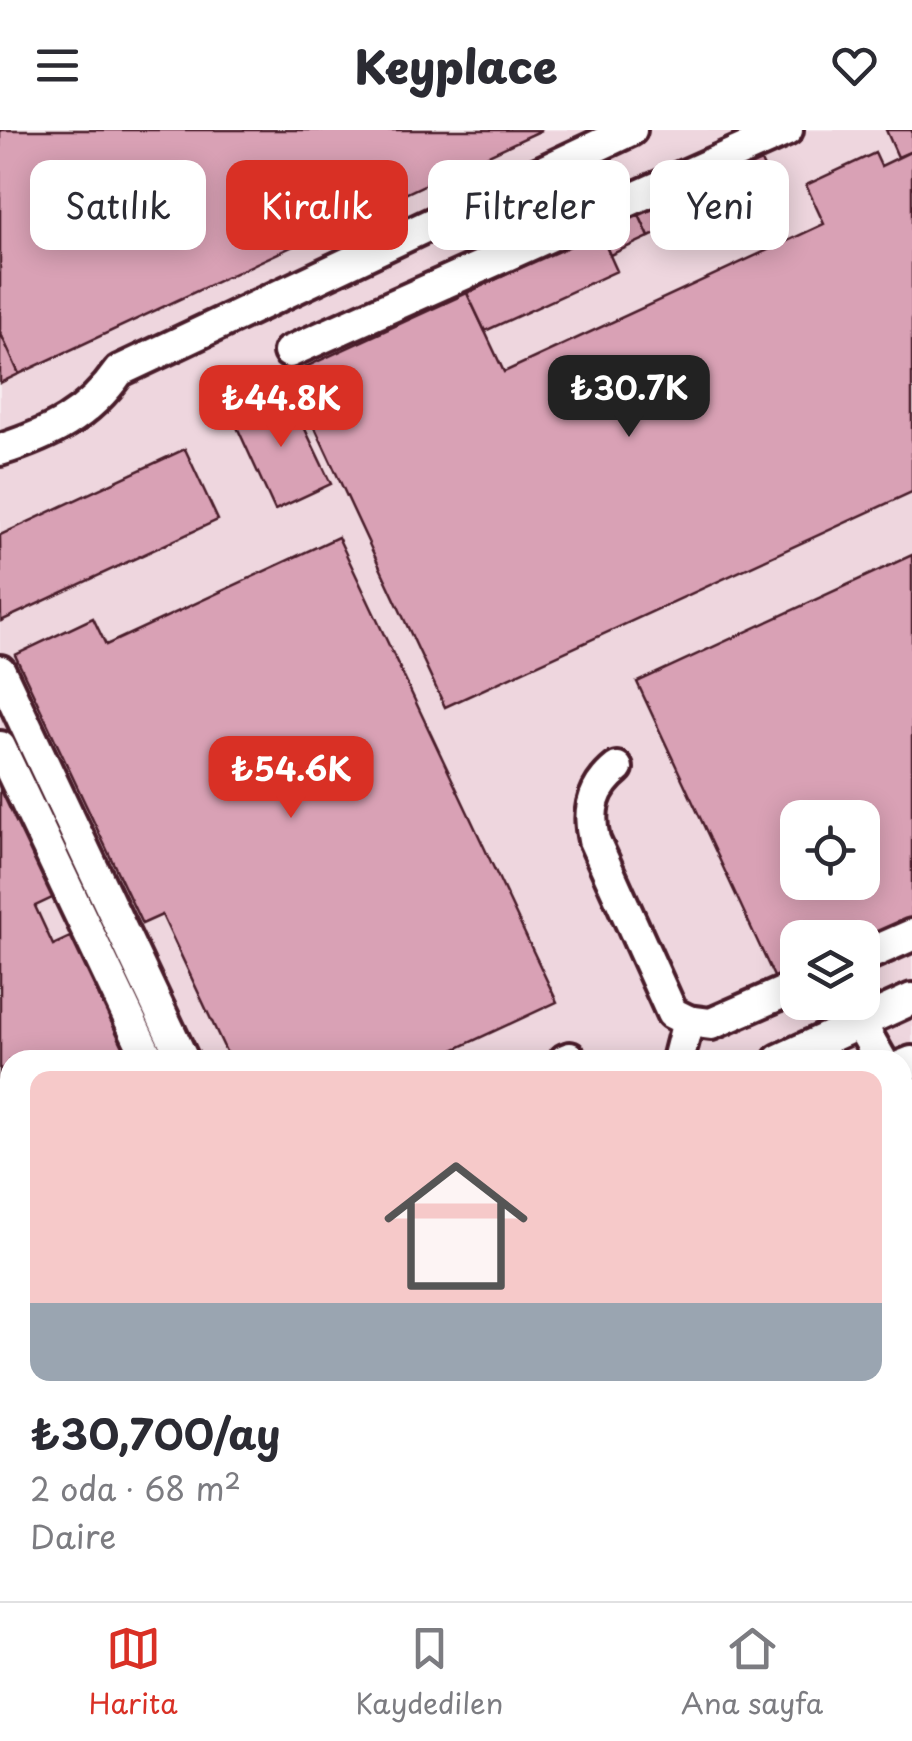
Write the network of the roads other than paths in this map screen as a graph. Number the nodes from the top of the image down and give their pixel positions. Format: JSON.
{"nodes":[{"id":1,"x":631,"y":130,"type":"edge"},
{"id":2,"x":786,"y":130,"type":"edge"},
{"id":3,"x":290,"y":352,"type":"dead end"},
{"id":4,"x":0,"y":450,"type":"edge"},
{"id":5,"x":0,"y":672,"type":"edge"},
{"id":6,"x":0,"y":747,"type":"edge"},
{"id":7,"x":618,"y":768,"type":"dead end"},
{"id":8,"x":912,"y":935,"type":"edge"},
{"id":9,"x":880,"y":949,"type":"edge"},
{"id":10,"x":780,"y":994,"type":"edge"},
{"id":11,"x":912,"y":999,"type":"edge"},
{"id":12,"x":688,"y":1021,"type":"junction"},
{"id":13,"x":860,"y":1023,"type":"junction"},
{"id":14,"x":145,"y":1050,"type":"edge"},
{"id":15,"x":178,"y":1050,"type":"edge"},
{"id":16,"x":681,"y":1050,"type":"edge"},
{"id":17,"x":801,"y":1050,"type":"edge"},
{"id":18,"x":875,"y":1050,"type":"edge"}],
"edges":[{"from":1,"to":4,"type":"street"},
{"from":2,"to":3,"type":"street"},
{"from":5,"to":15,"type":"street"},
{"from":6,"to":14,"type":"street"},
{"from":7,"to":12,"type":"street"},
{"from":8,"to":9,"type":"street"},
{"from":10,"to":12,"type":"street"},
{"from":11,"to":13,"type":"street"},
{"from":12,"to":16,"type":"street"},
{"from":13,"to":17,"type":"street"},
{"from":13,"to":18,"type":"street"}]}
